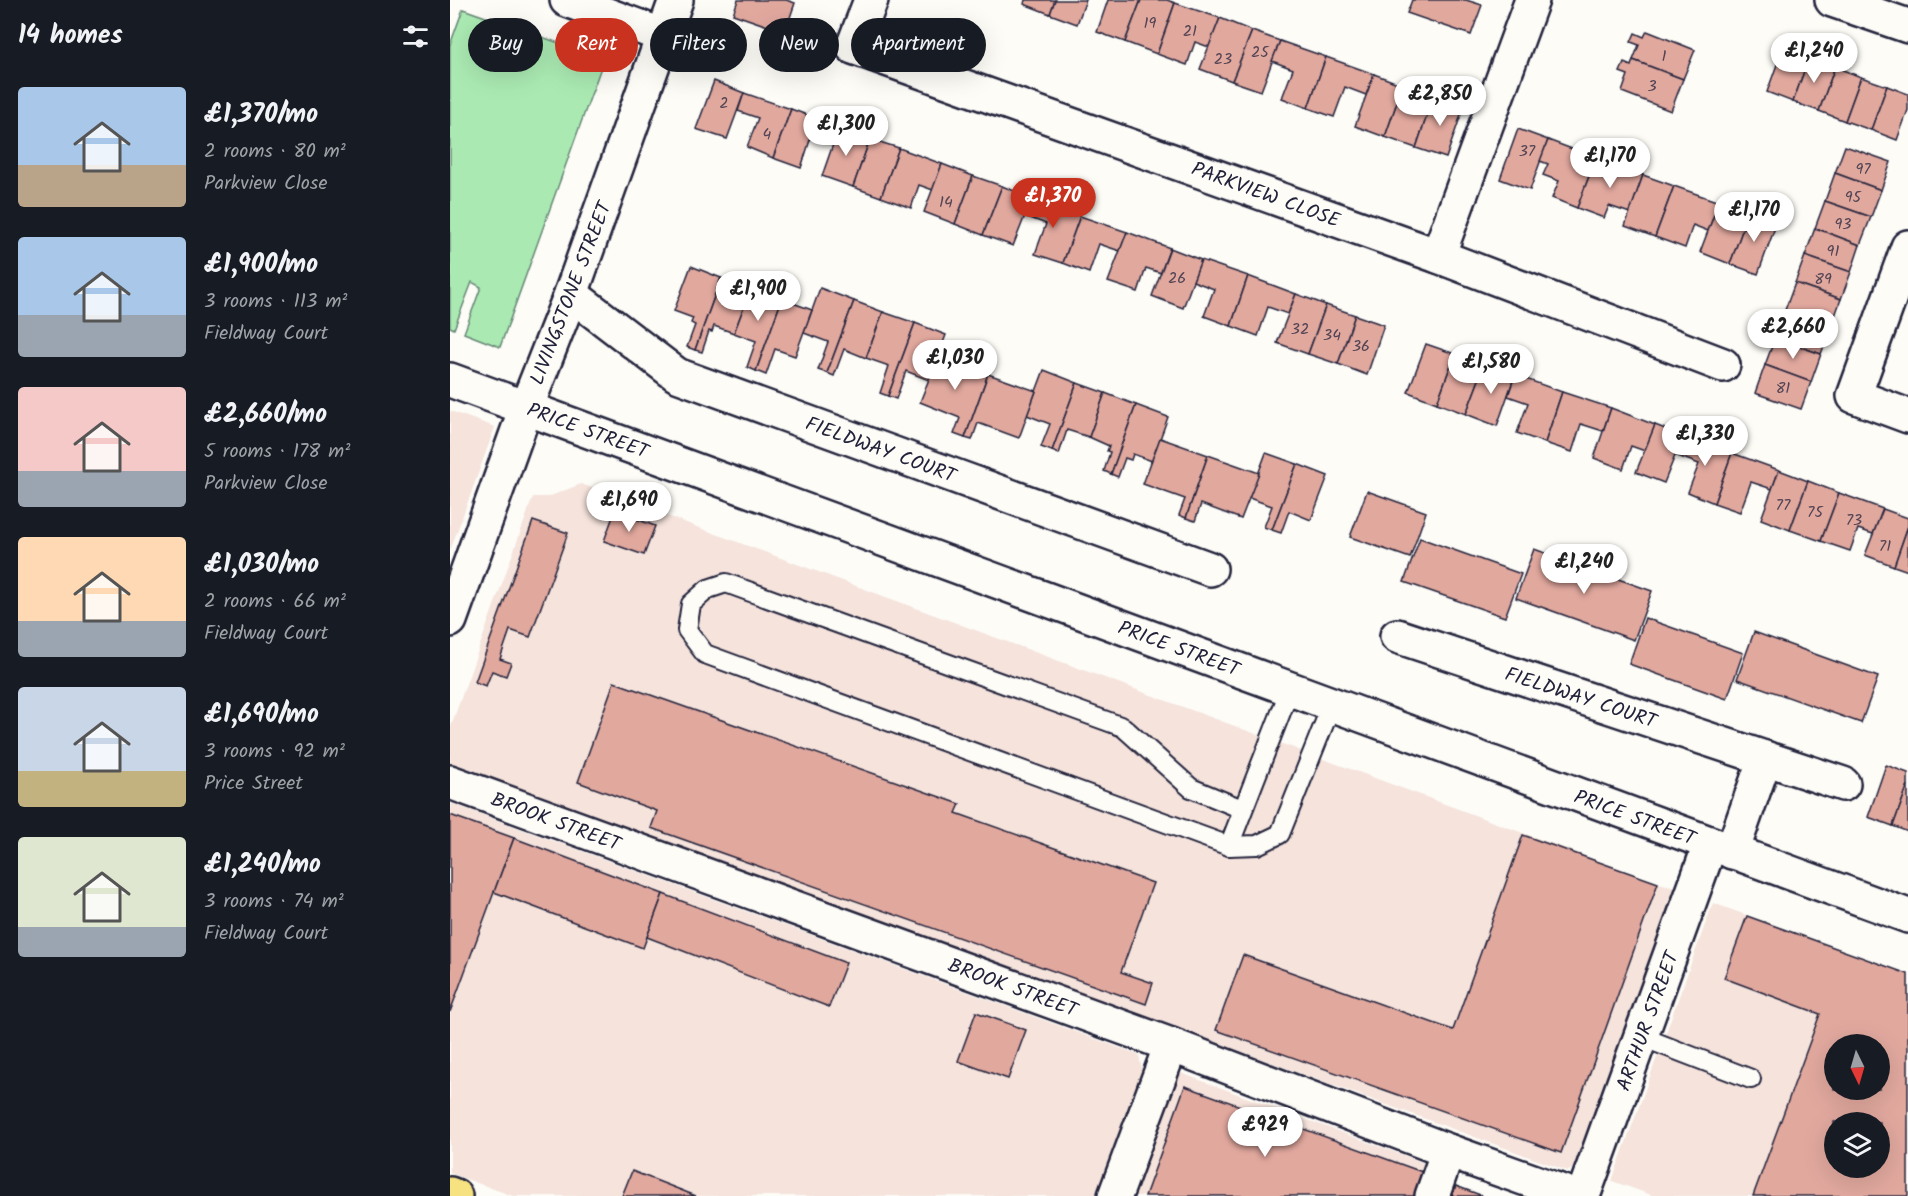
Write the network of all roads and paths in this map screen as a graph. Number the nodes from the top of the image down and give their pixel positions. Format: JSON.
{"nodes":[{"id":1,"x":567,"y":0,"type":"edge"},
{"id":2,"x":676,"y":0,"type":"edge"},
{"id":3,"x":871,"y":0,"type":"edge"},
{"id":4,"x":1532,"y":0,"type":"edge"},
{"id":5,"x":1832,"y":0,"type":"edge"},
{"id":6,"x":670,"y":18,"type":"edge"},
{"id":7,"x":1908,"y":26,"type":"edge"},
{"id":8,"x":650,"y":31,"type":"edge"},
{"id":9,"x":651,"y":72,"type":"edge"},
{"id":10,"x":1908,"y":247,"type":"edge"},
{"id":11,"x":1438,"y":256,"type":"junction"},
{"id":12,"x":571,"y":294,"type":"junction"},
{"id":13,"x":1723,"y":365,"type":"dead end"},
{"id":14,"x":450,"y":380,"type":"edge"},
{"id":15,"x":526,"y":408,"type":"junction"},
{"id":16,"x":1908,"y":416,"type":"edge"},
{"id":17,"x":1210,"y":569,"type":"dead end"},
{"id":18,"x":450,"y":620,"type":"edge"},
{"id":19,"x":1397,"y":636,"type":"dead end"},
{"id":20,"x":1290,"y":689,"type":"junction"},
{"id":21,"x":1332,"y":705,"type":"junction"},
{"id":22,"x":1765,"y":758,"type":"junction"},
{"id":23,"x":450,"y":782,"type":"edge"},
{"id":24,"x":1843,"y":784,"type":"dead end"},
{"id":25,"x":1242,"y":809,"type":"junction"},
{"id":26,"x":1229,"y":846,"type":"junction"},
{"id":27,"x":1721,"y":848,"type":"junction"},
{"id":28,"x":1908,"y":916,"type":"edge"},
{"id":29,"x":1642,"y":1037,"type":"junction"},
{"id":30,"x":1172,"y":1045,"type":"junction"},
{"id":31,"x":1751,"y":1079,"type":"dead end"},
{"id":32,"x":1448,"y":1151,"type":"junction"},
{"id":33,"x":450,"y":1194,"type":"edge"},
{"id":34,"x":455,"y":1196,"type":"edge"},
{"id":35,"x":1115,"y":1196,"type":"edge"},
{"id":36,"x":1432,"y":1196,"type":"edge"},
{"id":37,"x":1574,"y":1196,"type":"edge"},
{"id":38,"x":1583,"y":1196,"type":"edge"}],
"edges":[{"from":1,"to":8,"type":"street"},
{"from":2,"to":6,"type":"street","name":"LIVINGSTONE STREET"},
{"from":3,"to":11,"type":"street","name":"PARKVIEW CLOSE"},
{"from":4,"to":11,"type":"street"},
{"from":5,"to":7,"type":"street"},
{"from":9,"to":12,"type":"street","name":"LIVINGSTONE STREET"},
{"from":10,"to":16,"type":"street"},
{"from":11,"to":13,"type":"street","name":"PARKVIEW CLOSE"},
{"from":12,"to":15,"type":"street","name":"LIVINGSTONE STREET"},
{"from":12,"to":17,"type":"street","name":"FIELDWAY COURT"},
{"from":14,"to":15,"type":"street","name":"PRICE STREET"},
{"from":15,"to":18,"type":"street","name":"LIVINGSTONE STREET"},
{"from":15,"to":20,"type":"street","name":"PRICE STREET"},
{"from":19,"to":22,"type":"street","name":"FIELDWAY COURT"},
{"from":20,"to":21,"type":"street","name":"PRICE STREET"},
{"from":20,"to":25,"type":"lane"},
{"from":21,"to":26,"type":"lane"},
{"from":21,"to":27,"type":"street","name":"PRICE STREET"},
{"from":22,"to":24,"type":"street","name":"FIELDWAY COURT"},
{"from":22,"to":27,"type":"street"},
{"from":23,"to":30,"type":"street","name":"BROOK STREET"},
{"from":25,"to":26,"type":"lane"},
{"from":25,"to":26,"type":"lane"},
{"from":27,"to":28,"type":"street","name":"PRICE STREET"},
{"from":27,"to":29,"type":"street","name":"ARTHUR STREET"},
{"from":29,"to":31,"type":"lane"},
{"from":29,"to":38,"type":"street","name":"ARTHUR STREET"},
{"from":30,"to":32,"type":"street","name":"BROOK STREET"},
{"from":30,"to":35,"type":"street"},
{"from":32,"to":36,"type":"street"},
{"from":32,"to":37,"type":"street","name":"BROOK STREET"},
{"from":33,"to":34,"type":"main road"}]}
